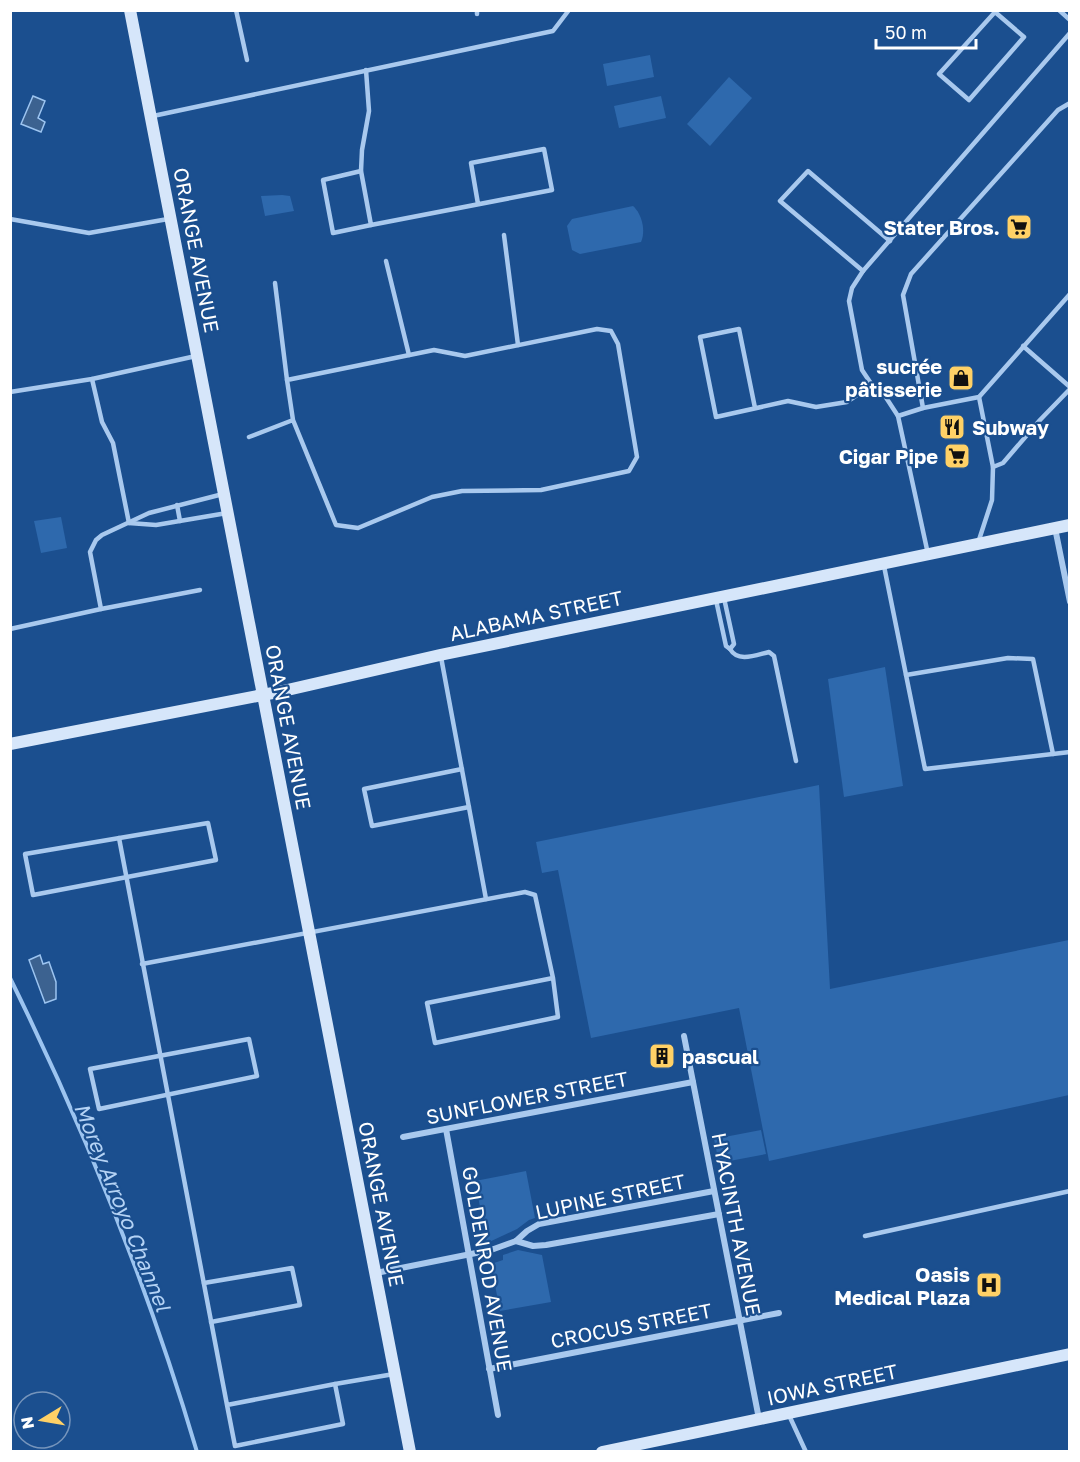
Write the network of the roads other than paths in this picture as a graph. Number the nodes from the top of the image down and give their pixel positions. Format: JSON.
{"nodes":[{"id":1,"x":130,"y":10,"type":"edge"},
{"id":2,"x":236,"y":10,"type":"edge"},
{"id":3,"x":569,"y":10,"type":"edge"},
{"id":4,"x":1059,"y":10,"type":"edge"},
{"id":5,"x":996,"y":11,"type":"edge"},
{"id":6,"x":1070,"y":20,"type":"edge"},
{"id":7,"x":1070,"y":33,"type":"edge"},
{"id":8,"x":247,"y":60,"type":"dead end"},
{"id":9,"x":366,"y":70,"type":"junction"},
{"id":10,"x":1070,"y":103,"type":"edge"},
{"id":11,"x":151,"y":117,"type":"junction"},
{"id":12,"x":361,"y":171,"type":"junction"},
{"id":13,"x":478,"y":204,"type":"junction"},
{"id":14,"x":10,"y":219,"type":"edge"},
{"id":15,"x":171,"y":219,"type":"junction"},
{"id":16,"x":371,"y":225,"type":"junction"},
{"id":17,"x":504,"y":235,"type":"dead end"},
{"id":18,"x":890,"y":241,"type":"junction"},
{"id":19,"x":386,"y":261,"type":"dead end"},
{"id":20,"x":863,"y":271,"type":"junction"},
{"id":21,"x":275,"y":283,"type":"dead end"},
{"id":22,"x":1070,"y":294,"type":"edge"},
{"id":23,"x":518,"y":345,"type":"junction"},
{"id":24,"x":1023,"y":346,"type":"junction"},
{"id":25,"x":198,"y":355,"type":"junction"},
{"id":26,"x":409,"y":355,"type":"junction"},
{"id":27,"x":92,"y":379,"type":"junction"},
{"id":28,"x":287,"y":380,"type":"junction"},
{"id":29,"x":872,"y":385,"type":"junction"},
{"id":30,"x":1070,"y":388,"type":"edge"},
{"id":31,"x":10,"y":392,"type":"edge"},
{"id":32,"x":979,"y":397,"type":"junction"},
{"id":33,"x":755,"y":408,"type":"junction"},
{"id":34,"x":923,"y":408,"type":"junction"},
{"id":35,"x":898,"y":416,"type":"junction"},
{"id":36,"x":293,"y":420,"type":"junction"},
{"id":37,"x":249,"y":437,"type":"dead end"},
{"id":38,"x":993,"y":467,"type":"junction"},
{"id":39,"x":224,"y":494,"type":"junction"},
{"id":40,"x":177,"y":505,"type":"junction"},
{"id":41,"x":227,"y":513,"type":"junction"},
{"id":42,"x":180,"y":521,"type":"junction"},
{"id":43,"x":129,"y":523,"type":"junction"},
{"id":44,"x":1070,"y":525,"type":"edge"},
{"id":45,"x":1055,"y":528,"type":"junction"},
{"id":46,"x":978,"y":544,"type":"junction"},
{"id":47,"x":928,"y":554,"type":"junction"},
{"id":48,"x":883,"y":563,"type":"junction"},
{"id":49,"x":200,"y":590,"type":"dead end"},
{"id":50,"x":719,"y":597,"type":"junction"},
{"id":51,"x":1070,"y":602,"type":"edge"},
{"id":52,"x":101,"y":609,"type":"junction"},
{"id":53,"x":10,"y":629,"type":"edge"},
{"id":54,"x":440,"y":655,"type":"junction"},
{"id":55,"x":906,"y":675,"type":"junction"},
{"id":56,"x":262,"y":694,"type":"junction"},
{"id":57,"x":10,"y":744,"type":"edge"},
{"id":58,"x":1070,"y":752,"type":"edge"},
{"id":59,"x":1053,"y":754,"type":"junction"},
{"id":60,"x":796,"y":761,"type":"dead end"},
{"id":61,"x":462,"y":769,"type":"junction"},
{"id":62,"x":469,"y":807,"type":"junction"},
{"id":63,"x":119,"y":838,"type":"junction"},
{"id":64,"x":126,"y":877,"type":"junction"},
{"id":65,"x":486,"y":899,"type":"junction"},
{"id":66,"x":310,"y":934,"type":"junction"},
{"id":67,"x":142,"y":964,"type":"junction"},
{"id":68,"x":553,"y":978,"type":"junction"},
{"id":69,"x":684,"y":1036,"type":"dead end"},
{"id":70,"x":160,"y":1056,"type":"junction"},
{"id":71,"x":693,"y":1082,"type":"junction"},
{"id":72,"x":167,"y":1094,"type":"junction"},
{"id":73,"x":446,"y":1129,"type":"junction"},
{"id":74,"x":403,"y":1137,"type":"dead end"},
{"id":75,"x":714,"y":1191,"type":"junction"},
{"id":76,"x":1070,"y":1191,"type":"edge"},
{"id":77,"x":719,"y":1214,"type":"junction"},
{"id":78,"x":865,"y":1236,"type":"dead end"},
{"id":79,"x":516,"y":1241,"type":"junction"},
{"id":80,"x":468,"y":1255,"type":"junction"},
{"id":81,"x":376,"y":1273,"type":"junction"},
{"id":82,"x":204,"y":1283,"type":"junction"},
{"id":83,"x":779,"y":1314,"type":"dead end"},
{"id":84,"x":211,"y":1322,"type":"junction"},
{"id":85,"x":739,"y":1322,"type":"junction"},
{"id":86,"x":1070,"y":1354,"type":"edge"},
{"id":87,"x":489,"y":1369,"type":"junction"},
{"id":88,"x":395,"y":1373,"type":"junction"},
{"id":89,"x":335,"y":1384,"type":"junction"},
{"id":90,"x":227,"y":1405,"type":"junction"},
{"id":91,"x":788,"y":1413,"type":"junction"},
{"id":92,"x":498,"y":1415,"type":"dead end"},
{"id":93,"x":759,"y":1419,"type":"junction"},
{"id":94,"x":410,"y":1452,"type":"edge"},
{"id":95,"x":602,"y":1452,"type":"edge"},
{"id":96,"x":806,"y":1452,"type":"edge"}],
"edges":[{"from":1,"to":11,"type":"street","name":"ORANGE AVENUE"},
{"from":2,"to":8,"type":"lane"},
{"from":3,"to":9,"type":"lane"},
{"from":4,"to":6,"type":"lane"},
{"from":5,"to":5,"type":"lane"},
{"from":7,"to":18,"type":"lane"},
{"from":9,"to":11,"type":"lane"},
{"from":9,"to":12,"type":"lane"},
{"from":10,"to":34,"type":"lane"},
{"from":11,"to":15,"type":"street","name":"ORANGE AVENUE"},
{"from":12,"to":16,"type":"lane"},
{"from":12,"to":16,"type":"lane"},
{"from":13,"to":13,"type":"lane"},
{"from":13,"to":16,"type":"lane"},
{"from":14,"to":15,"type":"lane"},
{"from":15,"to":25,"type":"street","name":"ORANGE AVENUE"},
{"from":17,"to":23,"type":"lane"},
{"from":18,"to":20,"type":"lane"},
{"from":18,"to":20,"type":"lane"},
{"from":19,"to":26,"type":"lane"},
{"from":20,"to":29,"type":"lane"},
{"from":21,"to":28,"type":"lane"},
{"from":22,"to":24,"type":"lane"},
{"from":23,"to":26,"type":"lane"},
{"from":23,"to":36,"type":"lane"},
{"from":24,"to":30,"type":"lane"},
{"from":24,"to":32,"type":"lane"},
{"from":25,"to":27,"type":"lane"},
{"from":25,"to":39,"type":"street","name":"ORANGE AVENUE"},
{"from":26,"to":28,"type":"lane"},
{"from":27,"to":31,"type":"lane"},
{"from":27,"to":43,"type":"lane"},
{"from":28,"to":36,"type":"lane"},
{"from":29,"to":33,"type":"lane"},
{"from":29,"to":35,"type":"lane"},
{"from":30,"to":38,"type":"lane"},
{"from":32,"to":34,"type":"lane"},
{"from":32,"to":38,"type":"lane"},
{"from":33,"to":33,"type":"lane"},
{"from":34,"to":35,"type":"lane"},
{"from":35,"to":47,"type":"lane"},
{"from":36,"to":37,"type":"lane"},
{"from":38,"to":46,"type":"lane"},
{"from":39,"to":40,"type":"lane"},
{"from":39,"to":41,"type":"street","name":"ORANGE AVENUE"},
{"from":40,"to":42,"type":"lane"},
{"from":40,"to":43,"type":"lane"},
{"from":41,"to":42,"type":"lane"},
{"from":41,"to":56,"type":"street","name":"ORANGE AVENUE"},
{"from":42,"to":43,"type":"lane"},
{"from":43,"to":52,"type":"lane"},
{"from":44,"to":45,"type":"street","name":"ALABAMA STREET"},
{"from":45,"to":46,"type":"street","name":"ALABAMA STREET"},
{"from":45,"to":51,"type":"street"},
{"from":46,"to":47,"type":"street","name":"ALABAMA STREET"},
{"from":47,"to":48,"type":"street","name":"ALABAMA STREET"},
{"from":48,"to":50,"type":"street","name":"ALABAMA STREET"},
{"from":48,"to":55,"type":"lane"},
{"from":49,"to":52,"type":"lane"},
{"from":50,"to":54,"type":"street","name":"ALABAMA STREET"},
{"from":50,"to":60,"type":"lane"},
{"from":52,"to":53,"type":"lane"},
{"from":54,"to":56,"type":"street","name":"ALABAMA STREET"},
{"from":54,"to":61,"type":"lane"},
{"from":55,"to":59,"type":"lane"},
{"from":55,"to":59,"type":"lane"},
{"from":56,"to":57,"type":"street","name":"ALABAMA STREET"},
{"from":56,"to":66,"type":"street","name":"ORANGE AVENUE"},
{"from":58,"to":59,"type":"lane"},
{"from":61,"to":62,"type":"lane"},
{"from":61,"to":62,"type":"lane"},
{"from":62,"to":65,"type":"lane"},
{"from":63,"to":64,"type":"lane"},
{"from":63,"to":64,"type":"lane"},
{"from":63,"to":64,"type":"lane"},
{"from":64,"to":67,"type":"lane"},
{"from":65,"to":66,"type":"lane"},
{"from":65,"to":68,"type":"lane"},
{"from":66,"to":67,"type":"lane"},
{"from":66,"to":81,"type":"street","name":"ORANGE AVENUE"},
{"from":67,"to":70,"type":"lane"},
{"from":68,"to":68,"type":"lane"},
{"from":69,"to":71,"type":"street","name":"HYACINTH AVENUE"},
{"from":70,"to":72,"type":"lane"},
{"from":70,"to":72,"type":"lane"},
{"from":70,"to":72,"type":"lane"},
{"from":71,"to":73,"type":"street","name":"SUNFLOWER STREET"},
{"from":71,"to":75,"type":"street","name":"HYACINTH AVENUE"},
{"from":72,"to":82,"type":"lane"},
{"from":73,"to":74,"type":"street","name":"SUNFLOWER STREET"},
{"from":73,"to":80,"type":"street","name":"GOLDENROD AVENUE"},
{"from":75,"to":77,"type":"street","name":"HYACINTH AVENUE"},
{"from":75,"to":79,"type":"street","name":"LUPINE STREET"},
{"from":76,"to":78,"type":"lane"},
{"from":77,"to":79,"type":"street","name":"LUPINE STREET"},
{"from":77,"to":85,"type":"street","name":"HYACINTH AVENUE"},
{"from":79,"to":80,"type":"street","name":"LUPINE STREET"},
{"from":80,"to":81,"type":"street","name":"LUPINE STREET"},
{"from":80,"to":87,"type":"street","name":"GOLDENROD AVENUE"},
{"from":81,"to":88,"type":"street","name":"ORANGE AVENUE"},
{"from":82,"to":84,"type":"lane"},
{"from":82,"to":84,"type":"lane"},
{"from":83,"to":85,"type":"street","name":"CROCUS STREET"},
{"from":84,"to":90,"type":"lane"},
{"from":85,"to":87,"type":"street","name":"CROCUS STREET"},
{"from":85,"to":93,"type":"street","name":"HYACINTH AVENUE"},
{"from":86,"to":91,"type":"street","name":"IOWA STREET"},
{"from":87,"to":92,"type":"street","name":"GOLDENROD AVENUE"},
{"from":88,"to":89,"type":"lane"},
{"from":88,"to":94,"type":"street","name":"ORANGE AVENUE"},
{"from":89,"to":90,"type":"lane"},
{"from":89,"to":90,"type":"lane"},
{"from":91,"to":93,"type":"street","name":"IOWA STREET"},
{"from":91,"to":96,"type":"lane"},
{"from":93,"to":95,"type":"street","name":"IOWA STREET"}]}
